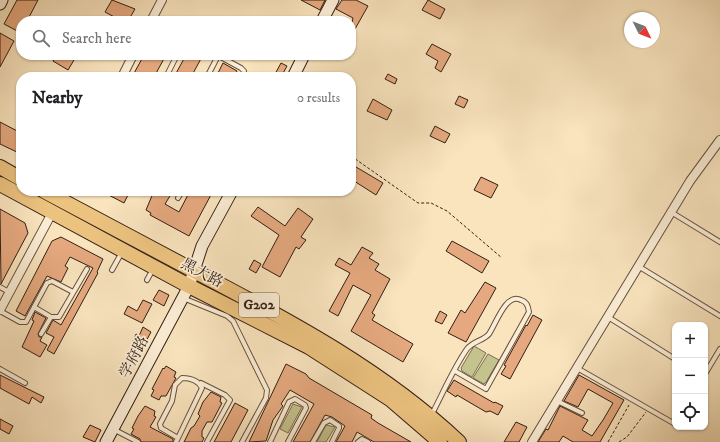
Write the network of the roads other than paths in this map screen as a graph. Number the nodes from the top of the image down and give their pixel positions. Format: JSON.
{"nodes":[{"id":1,"x":2,"y":0,"type":"edge"},
{"id":2,"x":162,"y":0,"type":"edge"},
{"id":3,"x":333,"y":0,"type":"edge"},
{"id":4,"x":0,"y":4,"type":"edge"},
{"id":5,"x":154,"y":16,"type":"edge"},
{"id":6,"x":325,"y":16,"type":"edge"},
{"id":7,"x":130,"y":60,"type":"edge"},
{"id":8,"x":174,"y":60,"type":"edge"},
{"id":9,"x":216,"y":60,"type":"edge"},
{"id":10,"x":226,"y":60,"type":"edge"},
{"id":11,"x":302,"y":60,"type":"edge"},
{"id":12,"x":124,"y":72,"type":"edge"},
{"id":13,"x":168,"y":72,"type":"edge"},
{"id":14,"x":210,"y":72,"type":"edge"},
{"id":15,"x":244,"y":72,"type":"edge"},
{"id":16,"x":296,"y":72,"type":"edge"},
{"id":17,"x":720,"y":140,"type":"edge"},
{"id":18,"x":0,"y":167,"type":"edge"},
{"id":19,"x":16,"y":176,"type":"edge"},
{"id":20,"x":0,"y":184,"type":"edge"},
{"id":21,"x":16,"y":188,"type":"edge"},
{"id":22,"x":44,"y":196,"type":"edge"},
{"id":23,"x":229,"y":196,"type":"edge"},
{"id":24,"x":58,"y":200,"type":"edge"},
{"id":25,"x":671,"y":212,"type":"junction"},
{"id":26,"x":720,"y":242,"type":"edge"},
{"id":27,"x":123,"y":250,"type":"junction"},
{"id":28,"x":638,"y":266,"type":"junction"},
{"id":29,"x":154,"y":267,"type":"junction"},
{"id":30,"x":86,"y":270,"type":"dead end"},
{"id":31,"x":112,"y":270,"type":"dead end"},
{"id":32,"x":193,"y":271,"type":"junction"},
{"id":33,"x":147,"y":280,"type":"dead end"},
{"id":34,"x":0,"y":287,"type":"edge"},
{"id":35,"x":9,"y":292,"type":"junction"},
{"id":36,"x":73,"y":292,"type":"junction"},
{"id":37,"x":186,"y":292,"type":"junction"},
{"id":38,"x":34,"y":307,"type":"junction"},
{"id":39,"x":0,"y":311,"type":"edge"},
{"id":40,"x":720,"y":316,"type":"edge"},
{"id":41,"x":51,"y":317,"type":"junction"},
{"id":42,"x":607,"y":317,"type":"junction"},
{"id":43,"x":41,"y":334,"type":"dead end"},
{"id":44,"x":720,"y":349,"type":"edge"},
{"id":45,"x":673,"y":358,"type":"edge"},
{"id":46,"x":576,"y":367,"type":"junction"},
{"id":47,"x":0,"y":369,"type":"edge"},
{"id":48,"x":708,"y":369,"type":"edge"},
{"id":49,"x":455,"y":371,"type":"junction"},
{"id":50,"x":25,"y":383,"type":"dead end"},
{"id":51,"x":200,"y":383,"type":"junction"},
{"id":52,"x":556,"y":400,"type":"junction"},
{"id":53,"x":582,"y":413,"type":"dead end"},
{"id":54,"x":431,"y":416,"type":"junction"},
{"id":55,"x":672,"y":422,"type":"edge"},
{"id":56,"x":112,"y":429,"type":"junction"},
{"id":57,"x":177,"y":440,"type":"edge"},
{"id":58,"x":106,"y":442,"type":"edge"},
{"id":59,"x":138,"y":442,"type":"edge"},
{"id":60,"x":207,"y":442,"type":"edge"},
{"id":61,"x":242,"y":442,"type":"edge"},
{"id":62,"x":270,"y":442,"type":"edge"},
{"id":63,"x":288,"y":442,"type":"edge"},
{"id":64,"x":313,"y":442,"type":"edge"},
{"id":65,"x":332,"y":442,"type":"edge"},
{"id":66,"x":358,"y":442,"type":"edge"},
{"id":67,"x":368,"y":442,"type":"edge"},
{"id":68,"x":440,"y":442,"type":"edge"},
{"id":69,"x":459,"y":442,"type":"edge"},
{"id":70,"x":532,"y":442,"type":"edge"}],
"edges":[{"from":1,"to":4,"type":"street"},
{"from":2,"to":5,"type":"street"},
{"from":3,"to":6,"type":"street"},
{"from":7,"to":12,"type":"street"},
{"from":8,"to":13,"type":"lane"},
{"from":9,"to":14,"type":"lane"},
{"from":10,"to":15,"type":"lane"},
{"from":11,"to":16,"type":"street"},
{"from":17,"to":25,"type":"street"},
{"from":18,"to":19,"type":"highway"},
{"from":20,"to":21,"type":"highway","name":"黑大路","number":"G202"},
{"from":22,"to":24,"type":"highway","name":"黑大路","number":"G202"},
{"from":23,"to":32,"type":"street","name":"学府路"},
{"from":24,"to":27,"type":"highway","name":"黑大路","number":"G202"},
{"from":24,"to":32,"type":"highway","name":"黑大路","number":"G202"},
{"from":24,"to":35,"type":"street"},
{"from":25,"to":26,"type":"lane"},
{"from":25,"to":28,"type":"street"},
{"from":27,"to":29,"type":"highway","name":"黑大路","number":"G202"},
{"from":27,"to":31,"type":"lane"},
{"from":28,"to":40,"type":"lane"},
{"from":28,"to":42,"type":"street"},
{"from":29,"to":33,"type":"lane"},
{"from":29,"to":37,"type":"highway","name":"黑大路","number":"G202"},
{"from":30,"to":36,"type":"lane"},
{"from":32,"to":37,"type":"street","name":"学府路"},
{"from":32,"to":54,"type":"highway","name":"黑大路","number":"G202"},
{"from":34,"to":35,"type":"lane"},
{"from":35,"to":39,"type":"street"},
{"from":36,"to":38,"type":"lane"},
{"from":36,"to":41,"type":"lane"},
{"from":37,"to":56,"type":"street","name":"学府路"},
{"from":37,"to":61,"type":"lane"},
{"from":37,"to":68,"type":"highway","name":"黑大路","number":"G202"},
{"from":38,"to":39,"type":"lane"},
{"from":38,"to":41,"type":"lane"},
{"from":41,"to":43,"type":"lane"},
{"from":42,"to":45,"type":"lane"},
{"from":42,"to":46,"type":"street"},
{"from":44,"to":48,"type":"lane"},
{"from":46,"to":52,"type":"street"},
{"from":46,"to":55,"type":"lane"},
{"from":47,"to":50,"type":"lane"},
{"from":49,"to":49,"type":"lane"},
{"from":49,"to":54,"type":"lane"},
{"from":51,"to":57,"type":"lane"},
{"from":51,"to":57,"type":"lane"},
{"from":51,"to":60,"type":"lane"},
{"from":52,"to":53,"type":"lane"},
{"from":52,"to":70,"type":"street"},
{"from":54,"to":69,"type":"highway","name":"黑大路","number":"G202"},
{"from":56,"to":58,"type":"street","name":"学府路"},
{"from":56,"to":59,"type":"lane"},
{"from":62,"to":63,"type":"lane"},
{"from":64,"to":65,"type":"lane"},
{"from":66,"to":67,"type":"lane"}]}
